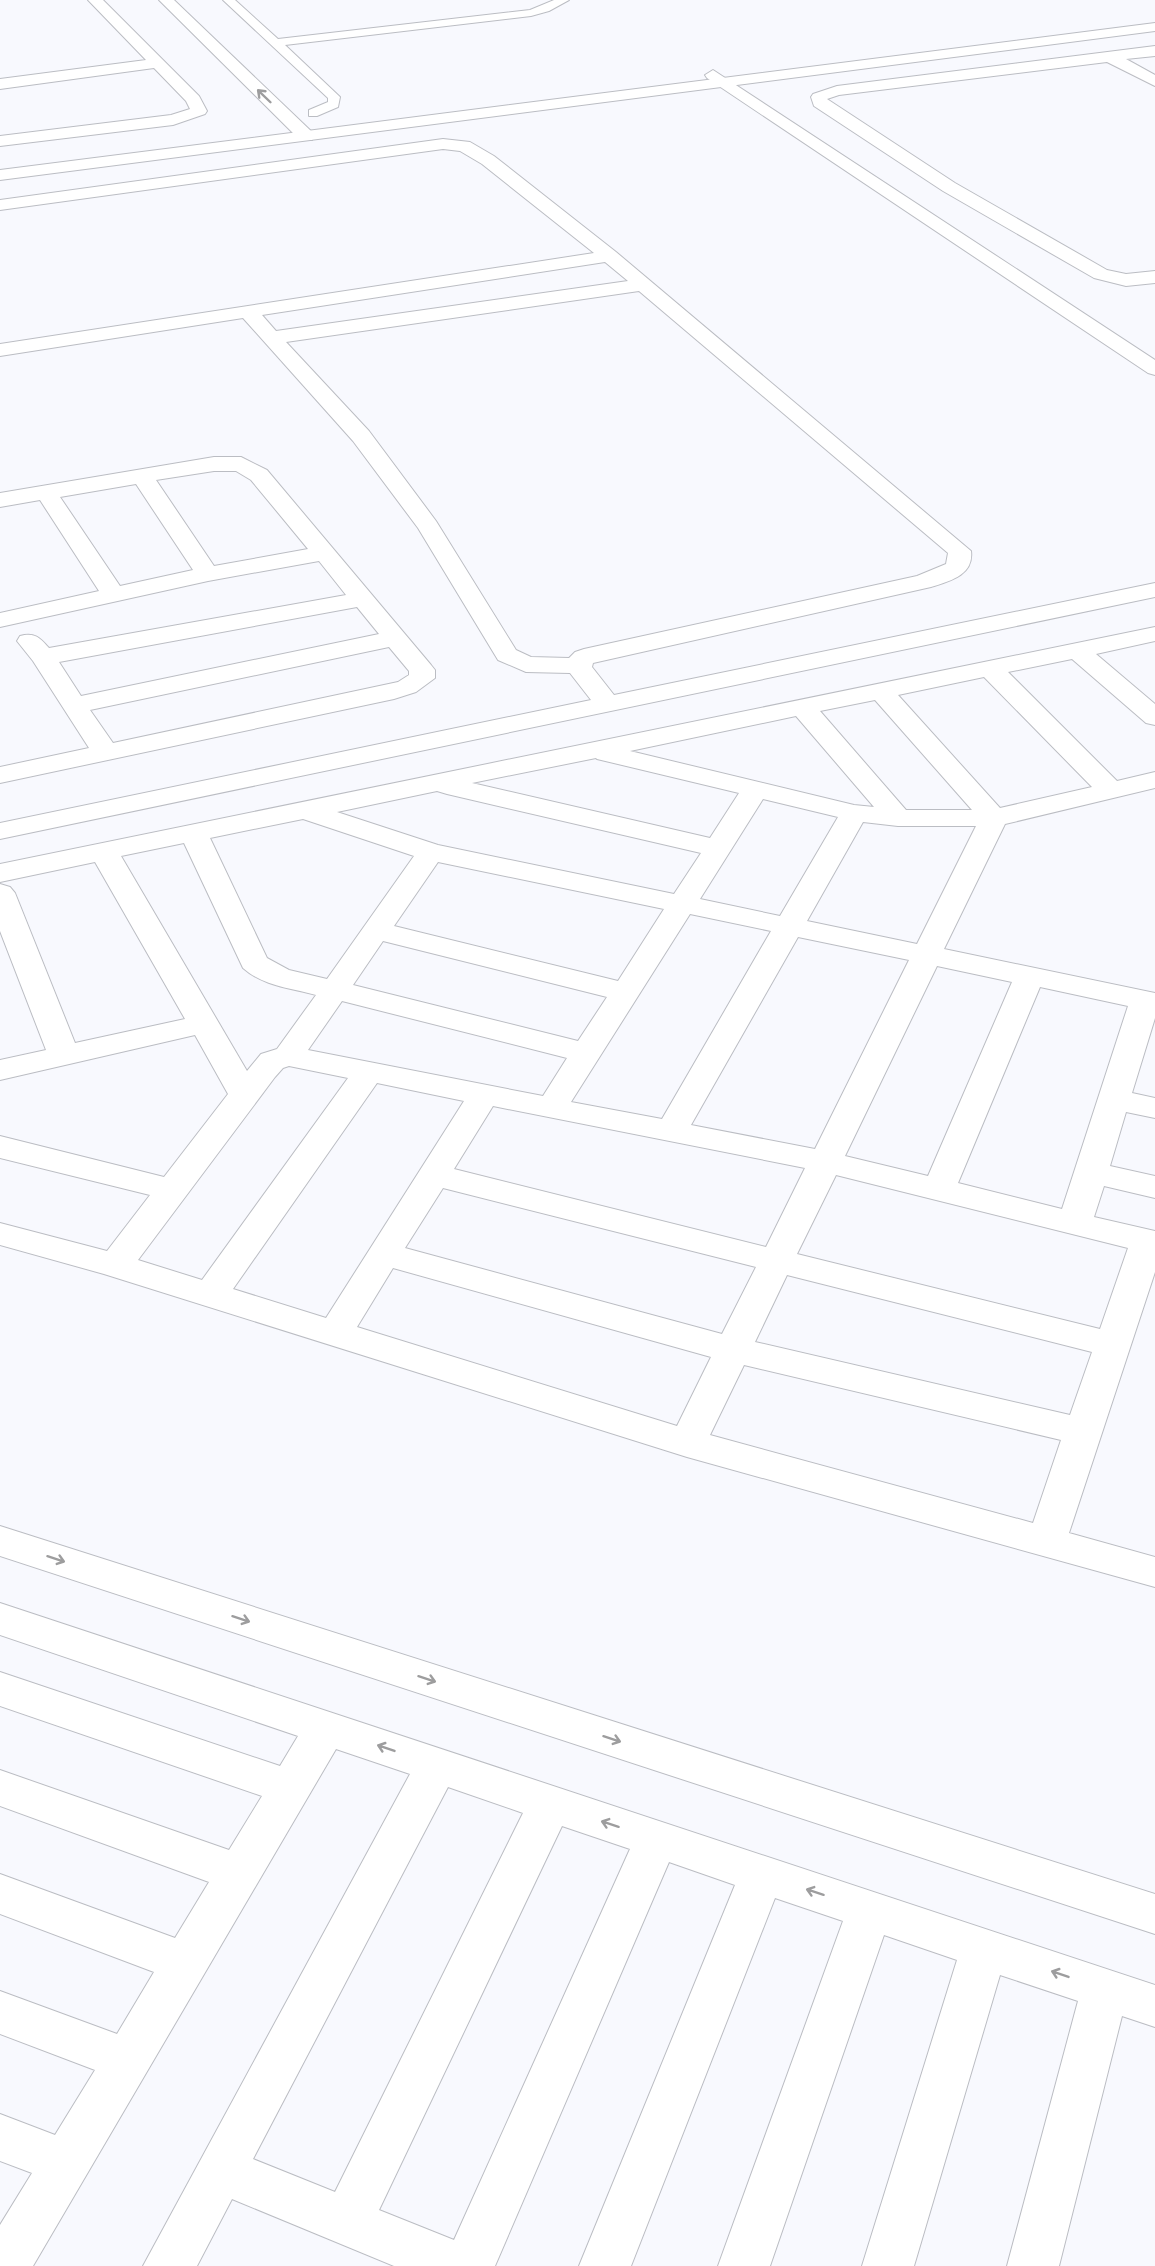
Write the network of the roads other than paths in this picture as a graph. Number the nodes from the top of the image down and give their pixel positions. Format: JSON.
{"nodes":[{"id":1,"x":95,"y":0,"type":"edge"},
{"id":2,"x":166,"y":0,"type":"edge"},
{"id":3,"x":229,"y":0,"type":"edge"},
{"id":4,"x":563,"y":0,"type":"edge"},
{"id":5,"x":1155,"y":19,"type":"edge"},
{"id":6,"x":1155,"y":27,"type":"edge"},
{"id":7,"x":1102,"y":34,"type":"junction"},
{"id":8,"x":275,"y":43,"type":"junction"},
{"id":9,"x":1151,"y":54,"type":"edge"},
{"id":10,"x":1110,"y":57,"type":"junction"},
{"id":11,"x":157,"y":63,"type":"junction"},
{"id":12,"x":718,"y":79,"type":"junction"},
{"id":13,"x":1155,"y":81,"type":"edge"},
{"id":14,"x":0,"y":84,"type":"edge"},
{"id":15,"x":309,"y":109,"type":"joint"},
{"id":16,"x":330,"y":129,"type":"junction"},
{"id":17,"x":302,"y":132,"type":"junction"},
{"id":18,"x":0,"y":141,"type":"edge"},
{"id":19,"x":0,"y":165,"type":"edge"},
{"id":20,"x":0,"y":176,"type":"edge"},
{"id":21,"x":0,"y":205,"type":"edge"},
{"id":22,"x":609,"y":256,"type":"junction"},
{"id":23,"x":1155,"y":277,"type":"edge"},
{"id":24,"x":643,"y":285,"type":"junction"},
{"id":25,"x":248,"y":312,"type":"junction"},
{"id":26,"x":271,"y":338,"type":"junction"},
{"id":27,"x":0,"y":350,"type":"edge"},
{"id":28,"x":1155,"y":369,"type":"edge"},
{"id":29,"x":142,"y":476,"type":"junction"},
{"id":30,"x":46,"y":492,"type":"junction"},
{"id":31,"x":0,"y":500,"type":"edge"},
{"id":32,"x":325,"y":553,"type":"junction"},
{"id":33,"x":208,"y":574,"type":"junction"},
{"id":34,"x":1155,"y":590,"type":"edge"},
{"id":35,"x":112,"y":594,"type":"junction"},
{"id":36,"x":363,"y":599,"type":"junction"},
{"id":37,"x":3,"y":613,"type":"edge"},
{"id":38,"x":1155,"y":634,"type":"edge"},
{"id":39,"x":395,"y":638,"type":"junction"},
{"id":40,"x":1077,"y":650,"type":"junction"},
{"id":41,"x":43,"y":657,"type":"junction"},
{"id":42,"x":578,"y":666,"type":"junction"},
{"id":43,"x":990,"y":669,"type":"junction"},
{"id":44,"x":881,"y":691,"type":"junction"},
{"id":45,"x":608,"y":704,"type":"junction"},
{"id":46,"x":75,"y":705,"type":"junction"},
{"id":47,"x":803,"y":708,"type":"junction"},
{"id":48,"x":1155,"y":717,"type":"edge"},
{"id":49,"x":596,"y":751,"type":"junction"},
{"id":50,"x":106,"y":753,"type":"junction"},
{"id":51,"x":276,"y":774,"type":"junction"},
{"id":52,"x":0,"y":775,"type":"edge"},
{"id":53,"x":1155,"y":780,"type":"edge"},
{"id":54,"x":437,"y":784,"type":"junction"},
{"id":55,"x":756,"y":789,"type":"junction"},
{"id":56,"x":1111,"y":790,"type":"junction"},
{"id":57,"x":302,"y":809,"type":"junction"},
{"id":58,"x":854,"y":813,"type":"junction"},
{"id":59,"x":898,"y":818,"type":"junction"},
{"id":60,"x":994,"y":818,"type":"junction"},
{"id":61,"x":0,"y":831,"type":"edge"},
{"id":62,"x":194,"y":834,"type":"junction"},
{"id":63,"x":717,"y":848,"type":"junction"},
{"id":64,"x":104,"y":852,"type":"junction"},
{"id":65,"x":431,"y":852,"type":"junction"},
{"id":66,"x":0,"y":873,"type":"edge"},
{"id":67,"x":0,"y":893,"type":"edge"},
{"id":68,"x":683,"y":904,"type":"junction"},
{"id":69,"x":791,"y":927,"type":"junction"},
{"id":70,"x":378,"y":931,"type":"junction"},
{"id":71,"x":927,"y":955,"type":"junction"},
{"id":72,"x":1030,"y":976,"type":"junction"},
{"id":73,"x":335,"y":989,"type":"junction"},
{"id":74,"x":626,"y":992,"type":"junction"},
{"id":75,"x":1150,"y":1001,"type":"edge"},
{"id":76,"x":203,"y":1024,"type":"junction"},
{"id":77,"x":586,"y":1053,"type":"junction"},
{"id":78,"x":64,"y":1056,"type":"junction"},
{"id":79,"x":288,"y":1056,"type":"junction"},
{"id":80,"x":0,"y":1070,"type":"edge"},
{"id":81,"x":368,"y":1073,"type":"junction"},
{"id":82,"x":245,"y":1095,"type":"junction"},
{"id":83,"x":484,"y":1095,"type":"junction"},
{"id":84,"x":1114,"y":1100,"type":"junction"},
{"id":85,"x":550,"y":1108,"type":"junction"},
{"id":86,"x":1155,"y":1108,"type":"edge"},
{"id":87,"x":671,"y":1132,"type":"junction"},
{"id":88,"x":0,"y":1147,"type":"edge"},
{"id":89,"x":827,"y":1162,"type":"junction"},
{"id":90,"x":1091,"y":1172,"type":"junction"},
{"id":91,"x":434,"y":1175,"type":"junction"},
{"id":92,"x":1155,"y":1187,"type":"edge"},
{"id":93,"x":172,"y":1190,"type":"junction"},
{"id":94,"x":939,"y":1190,"type":"junction"},
{"id":95,"x":1075,"y":1223,"type":"junction"},
{"id":96,"x":0,"y":1234,"type":"edge"},
{"id":97,"x":1151,"y":1242,"type":"edge"},
{"id":98,"x":384,"y":1254,"type":"junction"},
{"id":99,"x":777,"y":1263,"type":"junction"},
{"id":100,"x":115,"y":1265,"type":"junction"},
{"id":101,"x":210,"y":1295,"type":"junction"},
{"id":102,"x":334,"y":1334,"type":"junction"},
{"id":103,"x":1113,"y":1345,"type":"junction"},
{"id":104,"x":733,"y":1350,"type":"junction"},
{"id":105,"x":1084,"y":1432,"type":"junction"},
{"id":106,"x":687,"y":1443,"type":"junction"},
{"id":107,"x":0,"y":1541,"type":"edge"},
{"id":108,"x":1047,"y":1542,"type":"junction"},
{"id":109,"x":1155,"y":1572,"type":"edge"},
{"id":110,"x":0,"y":1619,"type":"edge"},
{"id":111,"x":0,"y":1689,"type":"edge"},
{"id":112,"x":326,"y":1728,"type":"junction"},
{"id":113,"x":437,"y":1766,"type":"junction"},
{"id":114,"x":0,"y":1788,"type":"edge"},
{"id":115,"x":290,"y":1788,"type":"junction"},
{"id":116,"x":550,"y":1804,"type":"junction"},
{"id":117,"x":657,"y":1839,"type":"junction"},
{"id":118,"x":239,"y":1873,"type":"junction"},
{"id":119,"x":762,"y":1874,"type":"junction"},
{"id":120,"x":0,"y":1894,"type":"edge"},
{"id":121,"x":870,"y":1910,"type":"junction"},
{"id":122,"x":1155,"y":1914,"type":"edge"},
{"id":123,"x":984,"y":1949,"type":"junction"},
{"id":124,"x":185,"y":1963,"type":"junction"},
{"id":125,"x":1105,"y":1990,"type":"junction"},
{"id":126,"x":1155,"y":2006,"type":"edge"},
{"id":127,"x":0,"y":2012,"type":"edge"},
{"id":128,"x":127,"y":2060,"type":"junction"},
{"id":129,"x":0,"y":2137,"type":"edge"},
{"id":130,"x":66,"y":2163,"type":"junction"},
{"id":131,"x":220,"y":2170,"type":"junction"},
{"id":132,"x":347,"y":2222,"type":"junction"},
{"id":133,"x":4,"y":2266,"type":"edge"},
{"id":134,"x":169,"y":2266,"type":"edge"},
{"id":135,"x":456,"y":2266,"type":"edge"},
{"id":136,"x":469,"y":2266,"type":"edge"},
{"id":137,"x":605,"y":2266,"type":"edge"},
{"id":138,"x":744,"y":2266,"type":"edge"},
{"id":139,"x":888,"y":2266,"type":"edge"},
{"id":140,"x":1033,"y":2266,"type":"edge"}],
"edges":[{"from":1,"to":11,"type":"street"},
{"from":17,"to":2,"type":"street","one_way":true},
{"from":3,"to":8,"type":"lane"},
{"from":4,"to":8,"type":"lane"},
{"from":5,"to":12,"type":"street"},
{"from":6,"to":7,"type":"street"},
{"from":7,"to":9,"type":"street"},
{"from":7,"to":12,"type":"street"},
{"from":8,"to":15,"type":"lane"},
{"from":9,"to":10,"type":"street"},
{"from":10,"to":13,"type":"street"},
{"from":10,"to":23,"type":"street"},
{"from":11,"to":14,"type":"street"},
{"from":11,"to":18,"type":"street"},
{"from":12,"to":16,"type":"street"},
{"from":12,"to":28,"type":"street"},
{"from":15,"to":16,"type":"street"},
{"from":16,"to":17,"type":"street"},
{"from":17,"to":19,"type":"street"},
{"from":17,"to":20,"type":"street"},
{"from":21,"to":22,"type":"street"},
{"from":22,"to":24,"type":"street"},
{"from":22,"to":25,"type":"street"},
{"from":24,"to":26,"type":"street"},
{"from":24,"to":42,"type":"street"},
{"from":25,"to":26,"type":"street"},
{"from":25,"to":27,"type":"street"},
{"from":26,"to":42,"type":"street"},
{"from":29,"to":30,"type":"street"},
{"from":29,"to":32,"type":"street"},
{"from":29,"to":33,"type":"street"},
{"from":30,"to":31,"type":"street"},
{"from":30,"to":35,"type":"street"},
{"from":32,"to":33,"type":"street"},
{"from":32,"to":36,"type":"street"},
{"from":33,"to":35,"type":"street"},
{"from":34,"to":45,"type":"street"},
{"from":35,"to":37,"type":"street"},
{"from":36,"to":39,"type":"street"},
{"from":36,"to":41,"type":"street"},
{"from":37,"to":41,"type":"street"},
{"from":38,"to":40,"type":"street"},
{"from":39,"to":46,"type":"street"},
{"from":39,"to":50,"type":"street"},
{"from":40,"to":43,"type":"street"},
{"from":40,"to":48,"type":"street"},
{"from":41,"to":46,"type":"street"},
{"from":42,"to":45,"type":"street"},
{"from":43,"to":44,"type":"street"},
{"from":43,"to":56,"type":"street"},
{"from":44,"to":47,"type":"street"},
{"from":44,"to":60,"type":"street"},
{"from":45,"to":51,"type":"street"},
{"from":46,"to":50,"type":"street"},
{"from":47,"to":49,"type":"street"},
{"from":47,"to":59,"type":"street"},
{"from":49,"to":54,"type":"street"},
{"from":49,"to":55,"type":"street"},
{"from":50,"to":52,"type":"street"},
{"from":51,"to":57,"type":"street"},
{"from":51,"to":61,"type":"street"},
{"from":53,"to":56,"type":"street"},
{"from":54,"to":57,"type":"street"},
{"from":54,"to":63,"type":"street"},
{"from":55,"to":58,"type":"street"},
{"from":55,"to":63,"type":"street"},
{"from":56,"to":60,"type":"street"},
{"from":57,"to":62,"type":"street"},
{"from":57,"to":65,"type":"street"},
{"from":58,"to":59,"type":"street"},
{"from":58,"to":69,"type":"street"},
{"from":59,"to":60,"type":"street"},
{"from":60,"to":71,"type":"street"},
{"from":62,"to":64,"type":"street"},
{"from":62,"to":73,"type":"street"},
{"from":63,"to":68,"type":"street"},
{"from":64,"to":66,"type":"street"},
{"from":64,"to":76,"type":"street"},
{"from":65,"to":68,"type":"street"},
{"from":65,"to":70,"type":"street"},
{"from":67,"to":78,"type":"street"},
{"from":68,"to":69,"type":"street"},
{"from":68,"to":74,"type":"street"},
{"from":69,"to":71,"type":"street"},
{"from":69,"to":87,"type":"street"},
{"from":70,"to":73,"type":"street"},
{"from":70,"to":74,"type":"street"},
{"from":71,"to":72,"type":"street"},
{"from":71,"to":89,"type":"street"},
{"from":72,"to":75,"type":"street"},
{"from":72,"to":94,"type":"street"},
{"from":73,"to":77,"type":"street"},
{"from":73,"to":79,"type":"street"},
{"from":74,"to":77,"type":"street"},
{"from":75,"to":84,"type":"street"},
{"from":76,"to":78,"type":"street"},
{"from":76,"to":82,"type":"street"},
{"from":77,"to":85,"type":"street"},
{"from":78,"to":80,"type":"street"},
{"from":79,"to":81,"type":"street"},
{"from":79,"to":82,"type":"street"},
{"from":81,"to":83,"type":"street"},
{"from":81,"to":101,"type":"street"},
{"from":82,"to":93,"type":"street"},
{"from":83,"to":85,"type":"street"},
{"from":83,"to":91,"type":"street"},
{"from":84,"to":86,"type":"street"},
{"from":84,"to":90,"type":"street"},
{"from":85,"to":87,"type":"street"},
{"from":87,"to":89,"type":"street"},
{"from":88,"to":93,"type":"street"},
{"from":89,"to":94,"type":"street"},
{"from":89,"to":99,"type":"street"},
{"from":90,"to":92,"type":"street"},
{"from":90,"to":95,"type":"street"},
{"from":91,"to":98,"type":"street"},
{"from":91,"to":99,"type":"street"},
{"from":93,"to":100,"type":"street"},
{"from":94,"to":95,"type":"street"},
{"from":95,"to":97,"type":"street"},
{"from":96,"to":100,"type":"street"},
{"from":97,"to":103,"type":"street"},
{"from":98,"to":102,"type":"street"},
{"from":98,"to":104,"type":"street"},
{"from":99,"to":103,"type":"street"},
{"from":99,"to":104,"type":"street"},
{"from":100,"to":101,"type":"street"},
{"from":101,"to":102,"type":"street"},
{"from":102,"to":106,"type":"street"},
{"from":103,"to":105,"type":"street"},
{"from":104,"to":105,"type":"street"},
{"from":104,"to":106,"type":"street"},
{"from":105,"to":108,"type":"street"},
{"from":106,"to":108,"type":"street"},
{"from":107,"to":122,"type":"street","one_way":true},
{"from":108,"to":109,"type":"street"},
{"from":110,"to":112,"type":"street"},
{"from":111,"to":115,"type":"street"},
{"from":113,"to":112,"type":"street","one_way":true},
{"from":112,"to":115,"type":"street"},
{"from":113,"to":116,"type":"street"},
{"from":113,"to":131,"type":"street"},
{"from":114,"to":118,"type":"street"},
{"from":115,"to":118,"type":"street"},
{"from":117,"to":116,"type":"street","one_way":true},
{"from":116,"to":132,"type":"street"},
{"from":117,"to":119,"type":"street"},
{"from":117,"to":136,"type":"street"},
{"from":118,"to":124,"type":"street"},
{"from":121,"to":119,"type":"street","one_way":true},
{"from":119,"to":137,"type":"street"},
{"from":120,"to":124,"type":"street"},
{"from":121,"to":123,"type":"street"},
{"from":121,"to":138,"type":"street"},
{"from":125,"to":123,"type":"street","one_way":true},
{"from":123,"to":139,"type":"street"},
{"from":124,"to":128,"type":"street"},
{"from":125,"to":126,"type":"street"},
{"from":125,"to":140,"type":"street"},
{"from":127,"to":128,"type":"street"},
{"from":128,"to":130,"type":"street"},
{"from":129,"to":130,"type":"street"},
{"from":130,"to":133,"type":"street"},
{"from":131,"to":132,"type":"street"},
{"from":131,"to":134,"type":"street"},
{"from":132,"to":135,"type":"street"}]}
